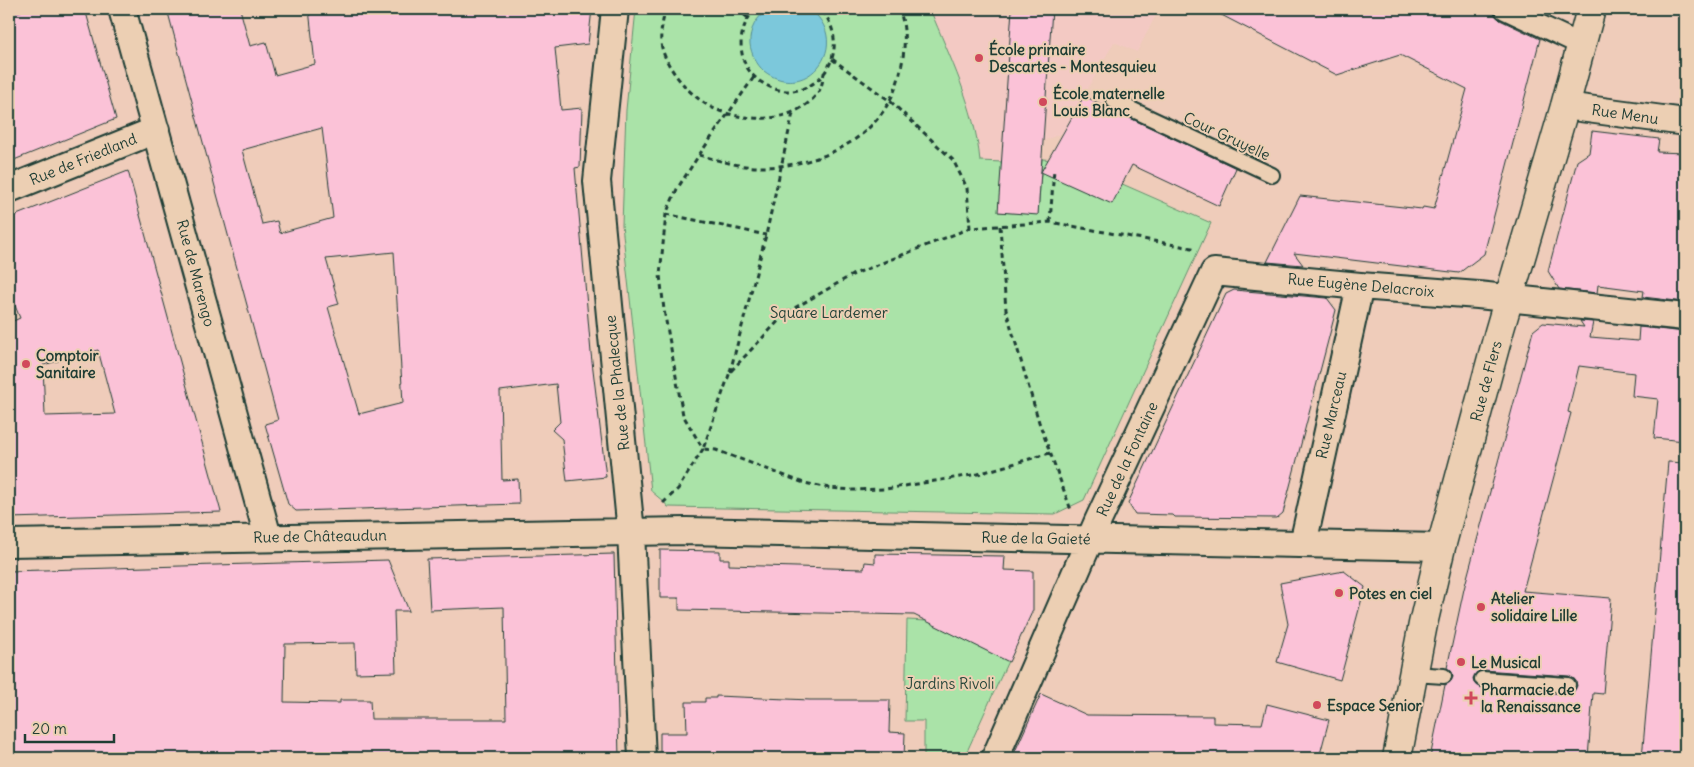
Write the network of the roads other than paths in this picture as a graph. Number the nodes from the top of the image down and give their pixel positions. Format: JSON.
{"nodes":[{"id":1,"x":122,"y":9,"type":"edge"},
{"id":2,"x":615,"y":9,"type":"edge"},
{"id":3,"x":1505,"y":9,"type":"edge"},
{"id":4,"x":1591,"y":9,"type":"edge"},
{"id":5,"x":1582,"y":45,"type":"junction"},
{"id":6,"x":1114,"y":101,"type":"dead end"},
{"id":7,"x":1565,"y":106,"type":"junction"},
{"id":8,"x":1685,"y":122,"type":"edge"},
{"id":9,"x":156,"y":130,"type":"junction"},
{"id":10,"x":1272,"y":175,"type":"dead end"},
{"id":11,"x":9,"y":189,"type":"edge"},
{"id":12,"x":1214,"y":272,"type":"joint"},
{"id":13,"x":1360,"y":286,"type":"junction"},
{"id":14,"x":1508,"y":298,"type":"junction"},
{"id":15,"x":1685,"y":317,"type":"edge"},
{"id":16,"x":631,"y":532,"type":"junction"},
{"id":17,"x":268,"y":537,"type":"junction"},
{"id":18,"x":1090,"y":539,"type":"junction"},
{"id":19,"x":9,"y":543,"type":"edge"},
{"id":20,"x":1303,"y":544,"type":"junction"},
{"id":21,"x":1441,"y":547,"type":"junction"},
{"id":22,"x":1413,"y":674,"type":"junction"},
{"id":23,"x":1444,"y":676,"type":"dead end"},
{"id":24,"x":1482,"y":679,"type":"dead end"},
{"id":25,"x":1568,"y":685,"type":"dead end"},
{"id":26,"x":642,"y":758,"type":"edge"},
{"id":27,"x":995,"y":758,"type":"edge"},
{"id":28,"x":1397,"y":758,"type":"edge"}],
"edges":[{"from":1,"to":9,"type":"street","name":"Rue de Marengo"},
{"from":2,"to":16,"type":"street","name":"Rue de la Phalecque"},
{"from":3,"to":5,"type":"street"},
{"from":4,"to":5,"type":"street","name":"Rue de Flers"},
{"from":5,"to":7,"type":"street","name":"Rue de Flers"},
{"from":6,"to":10,"type":"lane","name":"Cour Gruyelle"},
{"from":7,"to":8,"type":"street","name":"Rue Menu"},
{"from":7,"to":14,"type":"street","name":"Rue de Flers"},
{"from":9,"to":11,"type":"street","name":"Rue de Friedland"},
{"from":9,"to":17,"type":"street","name":"Rue de Marengo"},
{"from":12,"to":13,"type":"street","name":"Rue Eugène Delacroix"},
{"from":12,"to":18,"type":"street","name":"Rue de la Fontaine"},
{"from":13,"to":14,"type":"street","name":"Rue Eugène Delacroix"},
{"from":13,"to":20,"type":"street","name":"Rue Marceau"},
{"from":14,"to":15,"type":"street","name":"Rue Eugène Delacroix"},
{"from":14,"to":21,"type":"street","name":"Rue de Flers"},
{"from":16,"to":17,"type":"street","name":"Rue de Châteaudun"},
{"from":16,"to":18,"type":"street","name":"Rue de la Gaieté"},
{"from":16,"to":26,"type":"street","name":"Rue de la Phalecque"},
{"from":17,"to":19,"type":"street","name":"Rue de Châteaudun"},
{"from":18,"to":20,"type":"street","name":"Rue de la Gaieté"},
{"from":18,"to":27,"type":"street","name":"Rue de la Fontaine"},
{"from":20,"to":21,"type":"street","name":"Rue de la Gaieté"},
{"from":21,"to":22,"type":"street","name":"Rue de Flers"},
{"from":22,"to":23,"type":"lane"},
{"from":22,"to":28,"type":"street","name":"Rue de Flers"},
{"from":24,"to":25,"type":"lane"}]}
